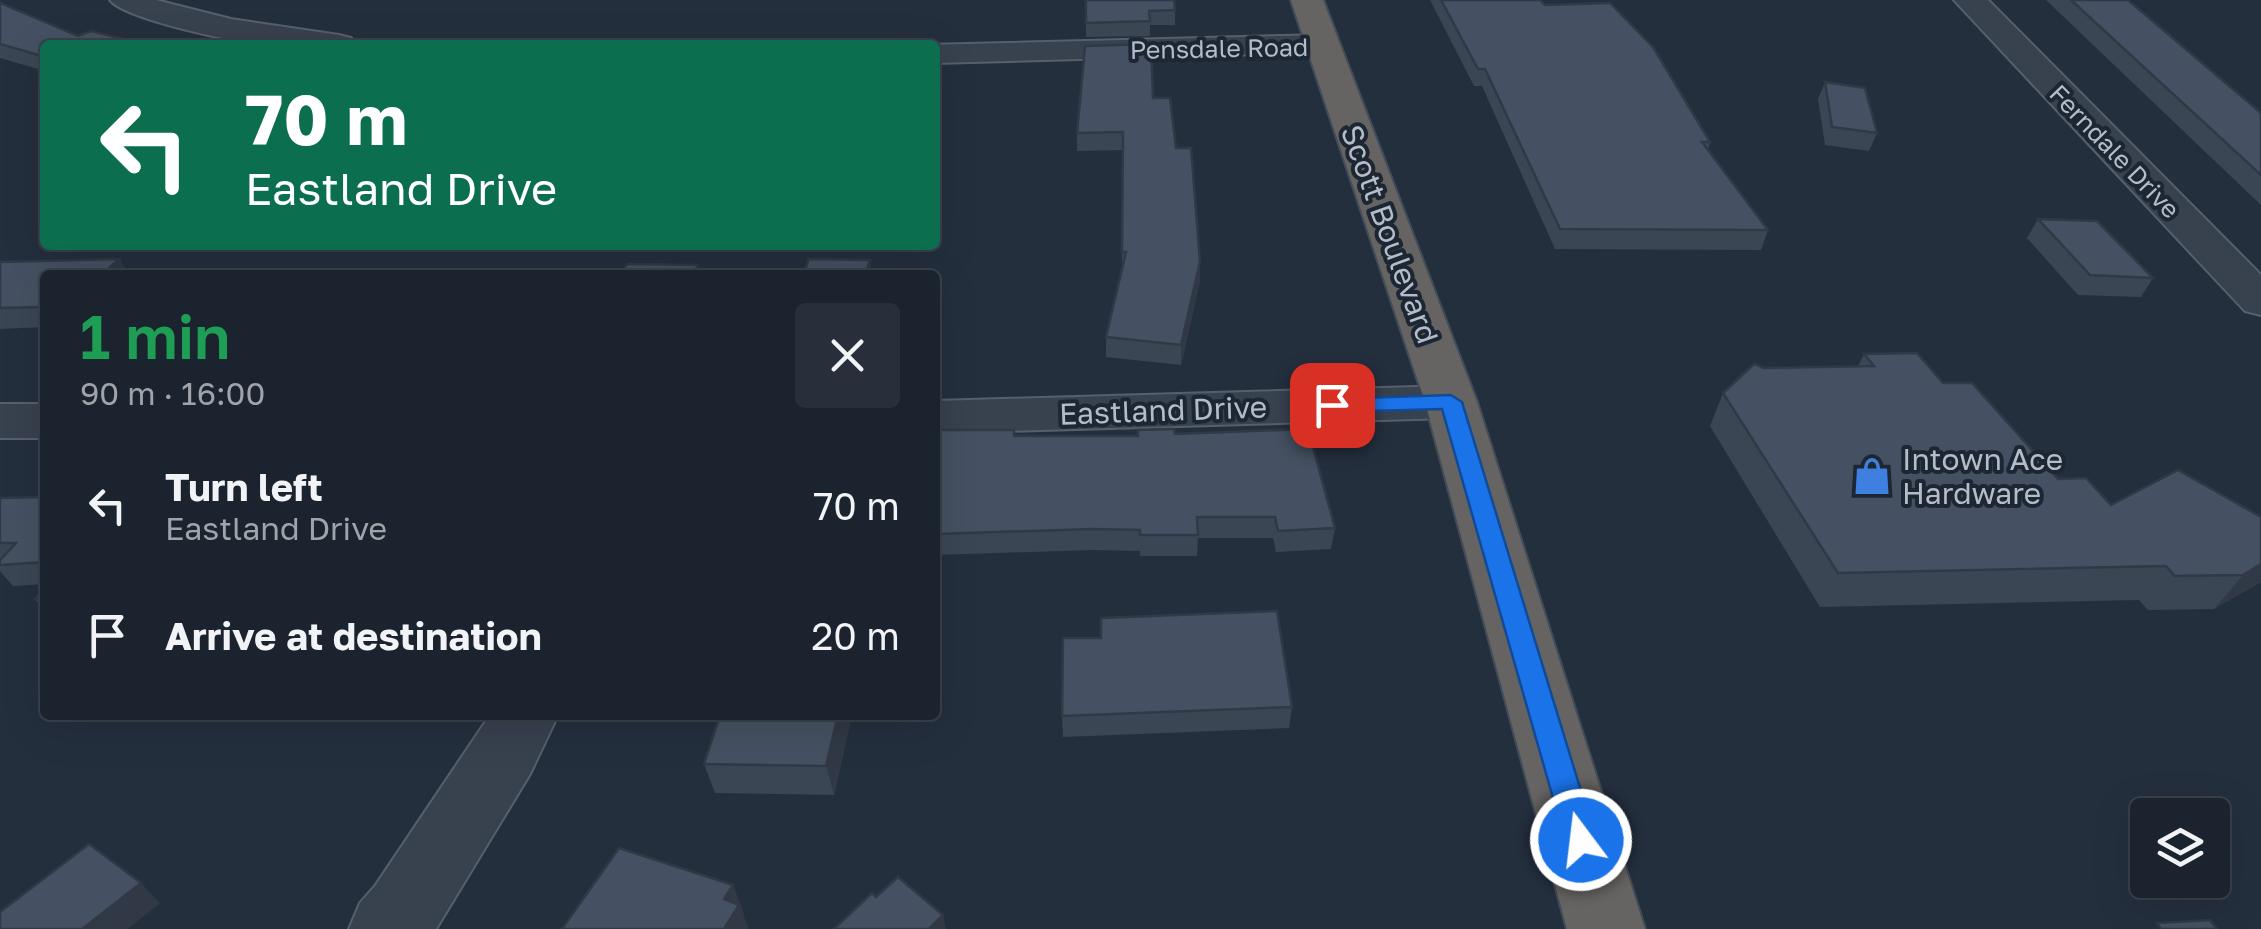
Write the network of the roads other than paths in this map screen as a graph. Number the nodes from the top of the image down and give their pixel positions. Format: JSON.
{"nodes":[{"id":1,"x":126,"y":0,"type":"edge"},
{"id":2,"x":1970,"y":0,"type":"edge"},
{"id":3,"x":1315,"y":23,"type":"edge"},
{"id":4,"x":300,"y":40,"type":"edge"},
{"id":5,"x":940,"y":54,"type":"edge"},
{"id":6,"x":2261,"y":301,"type":"edge"},
{"id":7,"x":1451,"y":402,"type":"junction"},
{"id":8,"x":940,"y":417,"type":"edge"},
{"id":9,"x":0,"y":421,"type":"edge"},
{"id":10,"x":40,"y":421,"type":"edge"},
{"id":11,"x":522,"y":720,"type":"edge"},
{"id":12,"x":388,"y":929,"type":"edge"},
{"id":13,"x":1606,"y":929,"type":"edge"}],
"edges":[{"from":1,"to":4,"type":"street"},
{"from":2,"to":6,"type":"street","name":"Ferndale Drive"},
{"from":3,"to":5,"type":"street","name":"Pensdale Road"},
{"from":3,"to":7,"type":"highway","name":"Scott Boulevard"},
{"from":7,"to":8,"type":"street","name":"Eastland Drive"},
{"from":7,"to":13,"type":"highway","name":"Scott Boulevard"},
{"from":9,"to":10,"type":"street"},
{"from":11,"to":12,"type":"street"}]}
